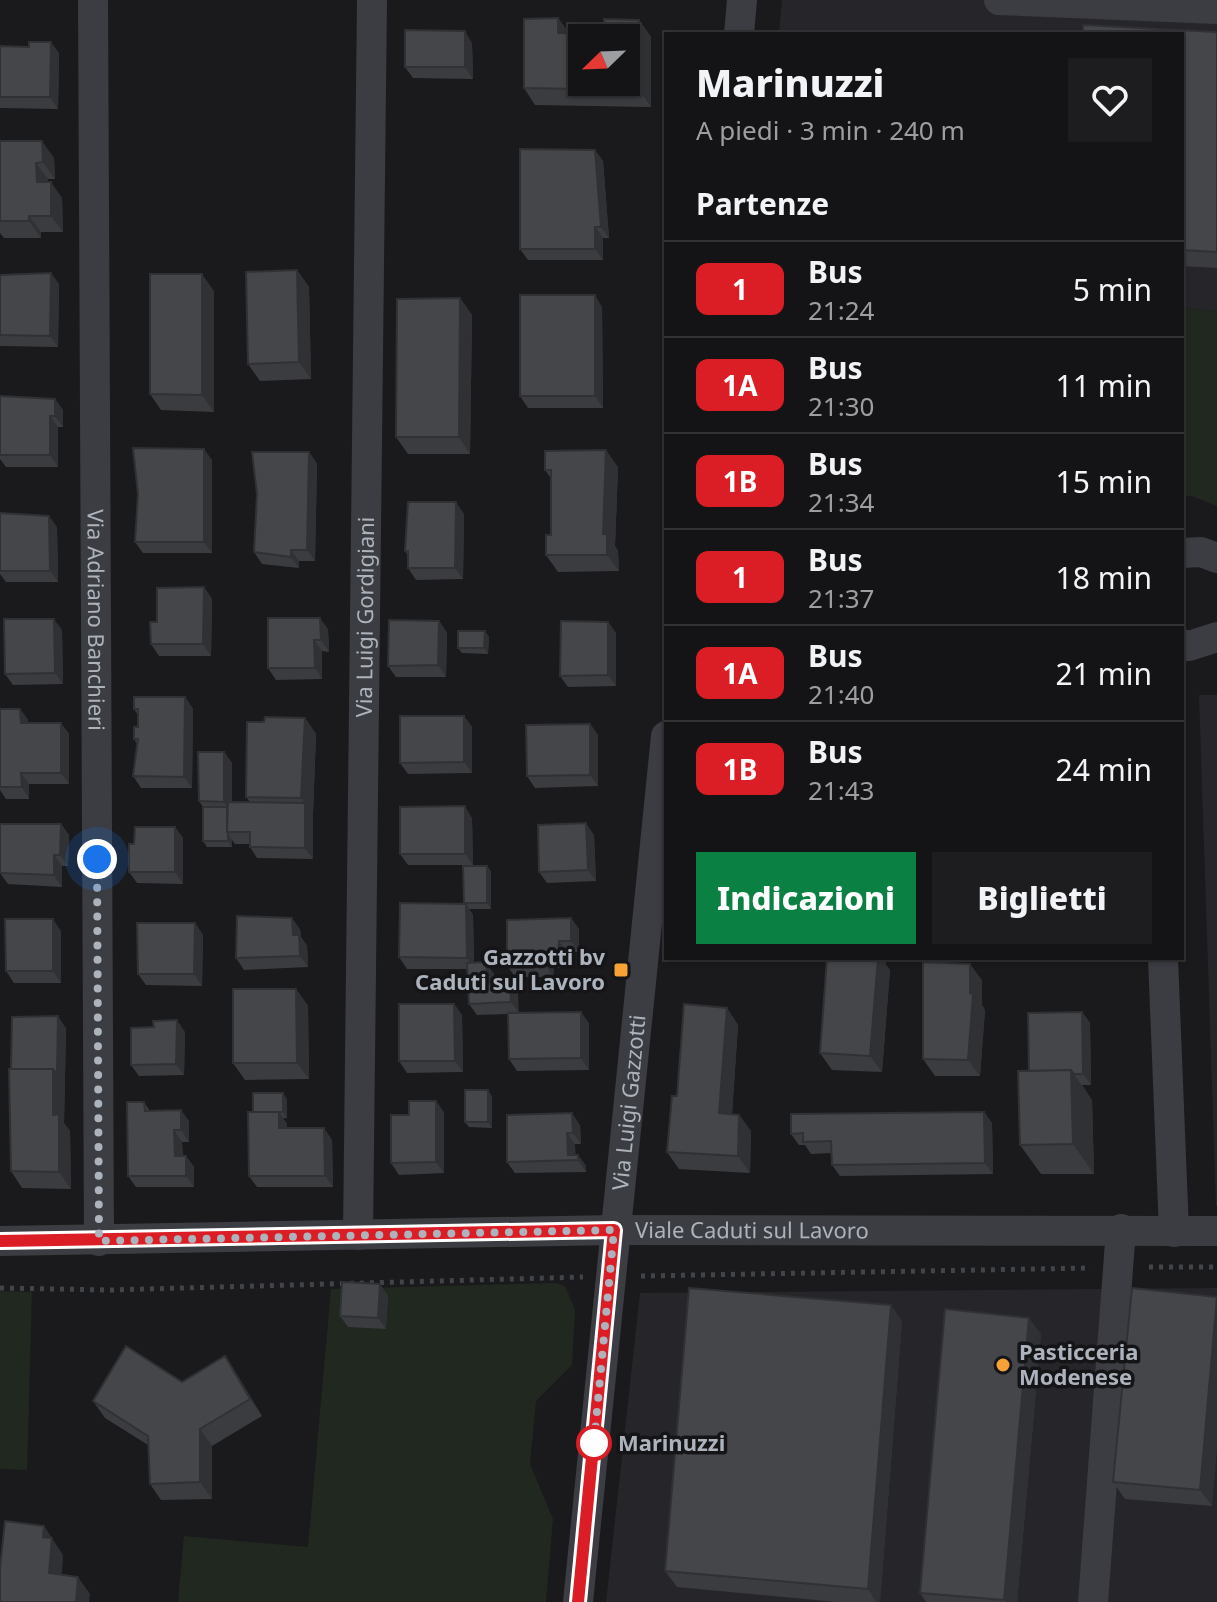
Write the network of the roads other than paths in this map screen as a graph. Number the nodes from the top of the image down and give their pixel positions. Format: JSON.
{"nodes":[{"id":1,"x":93,"y":0,"type":"edge"},
{"id":2,"x":372,"y":0,"type":"edge"},
{"id":3,"x":742,"y":0,"type":"edge"},
{"id":4,"x":999,"y":0,"type":"edge"},
{"id":5,"x":1217,"y":9,"type":"edge"},
{"id":6,"x":739,"y":32,"type":"edge"},
{"id":7,"x":1184,"y":553,"type":"edge"},
{"id":8,"x":1217,"y":558,"type":"edge"},
{"id":9,"x":1217,"y":637,"type":"edge"},
{"id":10,"x":1184,"y":645,"type":"edge"},
{"id":11,"x":664,"y":755,"type":"edge"},
{"id":12,"x":1163,"y":960,"type":"edge"},
{"id":13,"x":1121,"y":1229,"type":"junction"},
{"id":14,"x":614,"y":1230,"type":"junction"},
{"id":15,"x":1217,"y":1231,"type":"edge"},
{"id":16,"x":1174,"y":1232,"type":"junction"},
{"id":17,"x":358,"y":1235,"type":"junction"},
{"id":18,"x":0,"y":1241,"type":"edge"},
{"id":19,"x":99,"y":1241,"type":"junction"},
{"id":20,"x":578,"y":1602,"type":"edge"},
{"id":21,"x":1093,"y":1602,"type":"edge"}],
"edges":[{"from":1,"to":19,"type":"street","name":"Via Adriano Banchieri"},
{"from":2,"to":17,"type":"street","name":"Via Luigi Gordigiani"},
{"from":3,"to":6,"type":"street"},
{"from":4,"to":5,"type":"street"},
{"from":7,"to":8,"type":"street"},
{"from":9,"to":10,"type":"street"},
{"from":11,"to":14,"type":"street","name":"Via Luigi Gazzotti"},
{"from":12,"to":16,"type":"street"},
{"from":13,"to":14,"type":"street","name":"Viale Caduti sul Lavoro"},
{"from":13,"to":16,"type":"street","name":"Viale Caduti sul Lavoro"},
{"from":13,"to":21,"type":"street"},
{"from":14,"to":17,"type":"street","name":"Viale Caduti sul Lavoro"},
{"from":14,"to":20,"type":"street","name":"Via Luigi Gazzotti"},
{"from":15,"to":16,"type":"street","name":"Viale Caduti sul Lavoro"},
{"from":17,"to":19,"type":"street","name":"Viale Caduti sul Lavoro"},
{"from":18,"to":19,"type":"street","name":"Viale Caduti sul Lavoro"}]}
